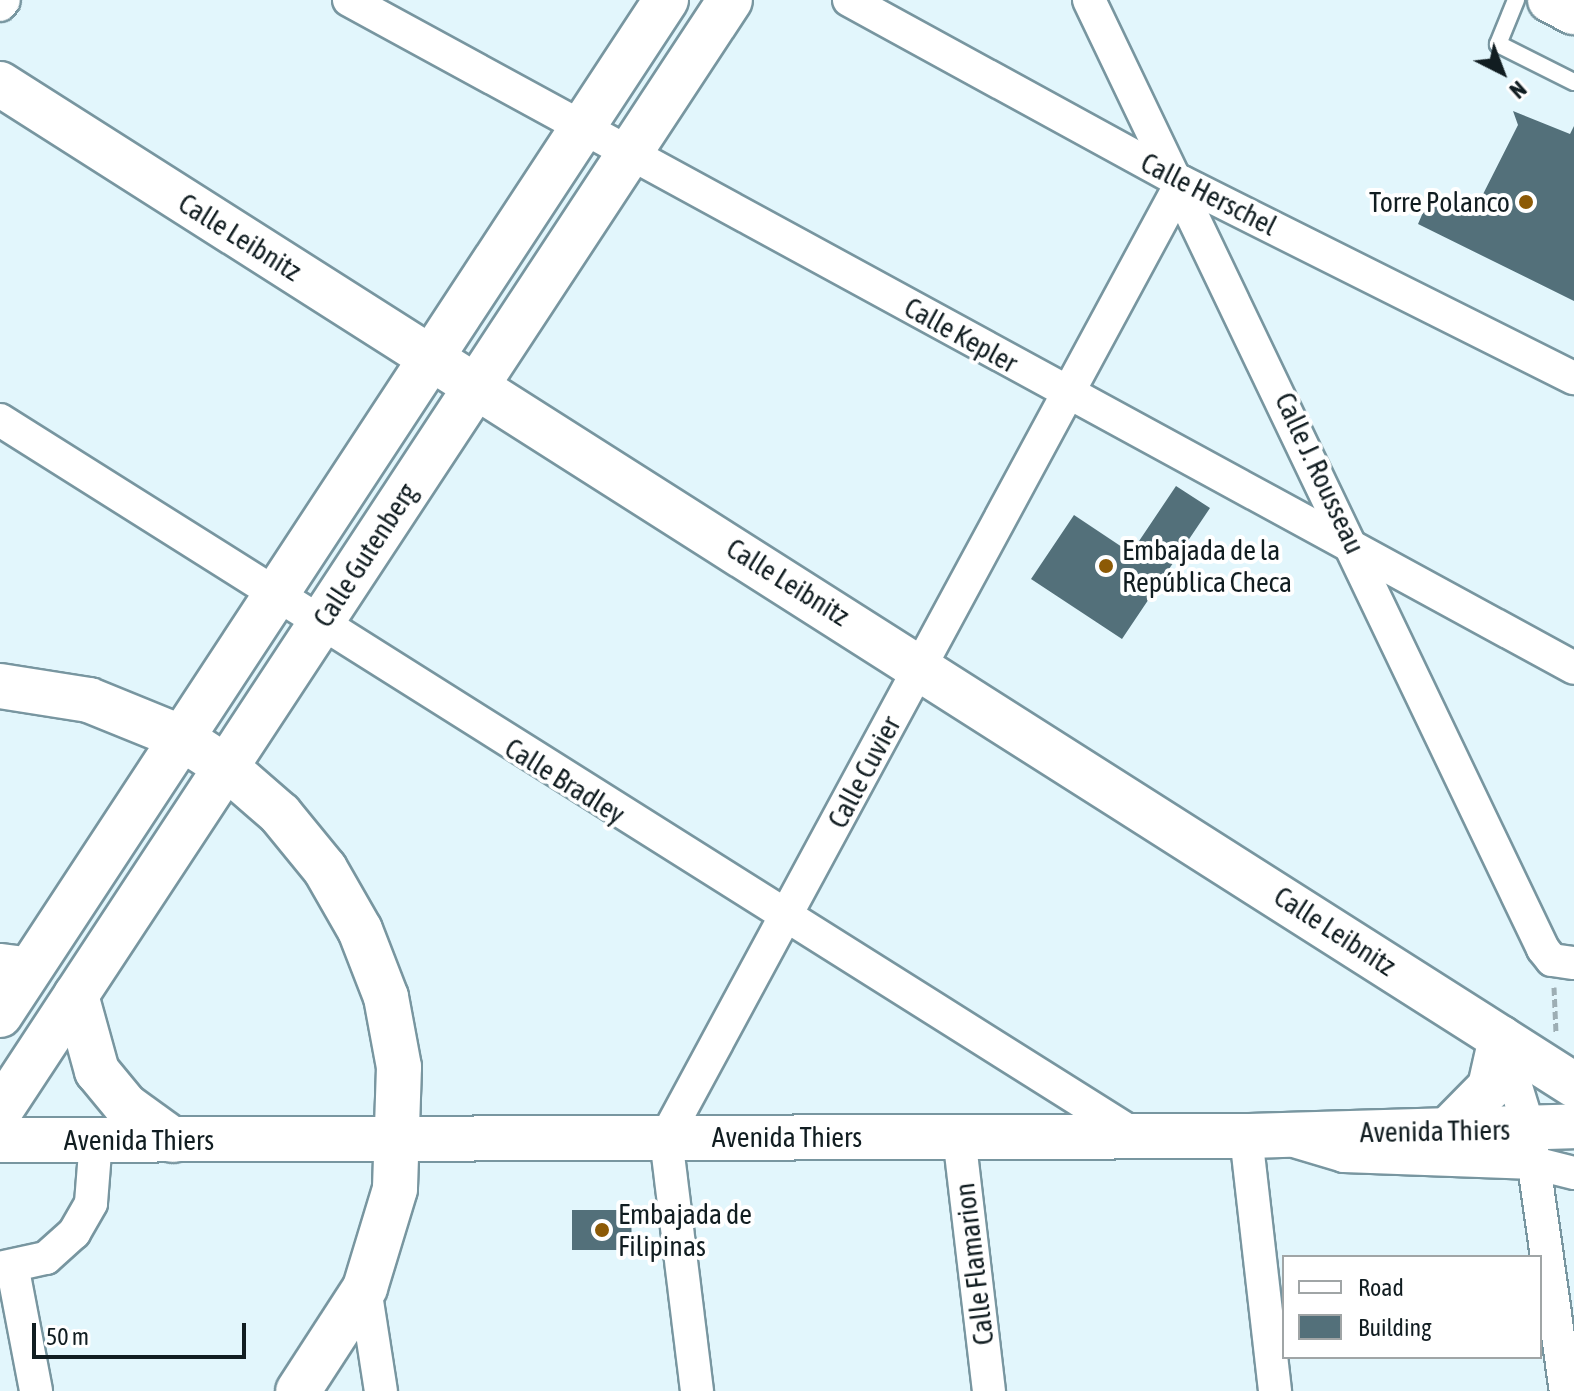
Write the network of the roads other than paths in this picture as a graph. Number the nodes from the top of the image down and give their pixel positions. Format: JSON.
{"nodes":[{"id":1,"x":4,"y":0,"type":"edge"},
{"id":2,"x":349,"y":0,"type":"edge"},
{"id":3,"x":666,"y":0,"type":"edge"},
{"id":4,"x":730,"y":0,"type":"edge"},
{"id":5,"x":849,"y":0,"type":"edge"},
{"id":6,"x":1089,"y":0,"type":"edge"},
{"id":7,"x":1516,"y":0,"type":"edge"},
{"id":8,"x":1550,"y":0,"type":"edge"},
{"id":9,"x":0,"y":5,"type":"edge"},
{"id":10,"x":1574,"y":12,"type":"edge"},
{"id":11,"x":1574,"y":82,"type":"edge"},
{"id":12,"x":0,"y":84,"type":"edge"},
{"id":13,"x":582,"y":127,"type":"junction"},
{"id":14,"x":629,"y":152,"type":"junction"},
{"id":15,"x":1182,"y":182,"type":"junction"},
{"id":16,"x":427,"y":355,"type":"junction"},
{"id":17,"x":1574,"y":378,"type":"edge"},
{"id":18,"x":476,"y":386,"type":"junction"},
{"id":19,"x":1067,"y":393,"type":"junction"},
{"id":20,"x":0,"y":420,"type":"edge"},
{"id":21,"x":1360,"y":556,"type":"junction"},
{"id":22,"x":273,"y":595,"type":"junction"},
{"id":23,"x":319,"y":625,"type":"junction"},
{"id":24,"x":921,"y":666,"type":"junction"},
{"id":25,"x":1574,"y":668,"type":"edge"},
{"id":26,"x":0,"y":686,"type":"edge"},
{"id":27,"x":180,"y":737,"type":"junction"},
{"id":28,"x":226,"y":767,"type":"junction"},
{"id":29,"x":784,"y":920,"type":"junction"},
{"id":30,"x":1556,"y":957,"type":"edge"},
{"id":31,"x":17,"y":962,"type":"edge"},
{"id":32,"x":76,"y":995,"type":"junction"},
{"id":33,"x":0,"y":1015,"type":"edge"},
{"id":34,"x":1501,"y":1038,"type":"junction"},
{"id":35,"x":1566,"y":1080,"type":"edge"},
{"id":36,"x":0,"y":1111,"type":"edge"},
{"id":37,"x":1574,"y":1126,"type":"edge"},
{"id":38,"x":1445,"y":1133,"type":"junction"},
{"id":39,"x":1135,"y":1135,"type":"junction"},
{"id":40,"x":1257,"y":1135,"type":"junction"},
{"id":41,"x":959,"y":1136,"type":"junction"},
{"id":42,"x":666,"y":1137,"type":"junction"},
{"id":43,"x":401,"y":1139,"type":"junction"},
{"id":44,"x":0,"y":1140,"type":"edge"},
{"id":45,"x":96,"y":1140,"type":"junction"},
{"id":46,"x":173,"y":1140,"type":"junction"},
{"id":47,"x":1531,"y":1146,"type":"junction"},
{"id":48,"x":1574,"y":1173,"type":"edge"},
{"id":49,"x":6,"y":1269,"type":"edge"},
{"id":50,"x":365,"y":1288,"type":"junction"},
{"id":51,"x":36,"y":1391,"type":"edge"},
{"id":52,"x":298,"y":1391,"type":"edge"},
{"id":53,"x":381,"y":1391,"type":"edge"},
{"id":54,"x":697,"y":1391,"type":"edge"},
{"id":55,"x":989,"y":1391,"type":"edge"},
{"id":56,"x":1275,"y":1391,"type":"edge"},
{"id":57,"x":1566,"y":1391,"type":"edge"}],
"edges":[{"from":1,"to":9,"type":"street"},
{"from":2,"to":13,"type":"street","name":"Calle Kepler"},
{"from":3,"to":13,"type":"street","name":"Calle Gutenberg"},
{"from":4,"to":14,"type":"street","name":"Calle Gutenberg"},
{"from":5,"to":15,"type":"street","name":"Calle Herschel"},
{"from":6,"to":15,"type":"street","name":"Calle J. Rousseau"},
{"from":7,"to":11,"type":"lane"},
{"from":8,"to":10,"type":"street"},
{"from":12,"to":16,"type":"street","name":"Calle Leibnitz"},
{"from":13,"to":14,"type":"street","name":"Calle Kepler"},
{"from":13,"to":16,"type":"street","name":"Calle Gutenberg"},
{"from":14,"to":18,"type":"street","name":"Calle Gutenberg"},
{"from":14,"to":19,"type":"street","name":"Calle Kepler"},
{"from":15,"to":17,"type":"street","name":"Calle Herschel"},
{"from":15,"to":19,"type":"street","name":"Calle Cuvier"},
{"from":15,"to":21,"type":"street","name":"Calle J. Rousseau"},
{"from":16,"to":18,"type":"street","name":"Calle Leibnitz"},
{"from":16,"to":22,"type":"street","name":"Calle Gutenberg"},
{"from":18,"to":23,"type":"street","name":"Calle Gutenberg"},
{"from":18,"to":24,"type":"street","name":"Calle Leibnitz"},
{"from":19,"to":21,"type":"street","name":"Calle Kepler"},
{"from":19,"to":24,"type":"street","name":"Calle Cuvier"},
{"from":20,"to":22,"type":"street","name":"Calle Bradley"},
{"from":21,"to":25,"type":"street","name":"Calle Kepler"},
{"from":21,"to":30,"type":"street","name":"Calle J. Rousseau"},
{"from":22,"to":23,"type":"street","name":"Calle Bradley"},
{"from":22,"to":27,"type":"street","name":"Calle Gutenberg"},
{"from":23,"to":28,"type":"street","name":"Calle Gutenberg"},
{"from":23,"to":29,"type":"street","name":"Calle Bradley"},
{"from":24,"to":29,"type":"street","name":"Calle Cuvier"},
{"from":24,"to":34,"type":"street","name":"Calle Leibnitz"},
{"from":26,"to":27,"type":"street"},
{"from":27,"to":28,"type":"street"},
{"from":27,"to":31,"type":"street","name":"Calle Gutenberg"},
{"from":28,"to":32,"type":"street","name":"Calle Gutenberg"},
{"from":28,"to":43,"type":"street"},
{"from":29,"to":39,"type":"street","name":"Calle Bradley"},
{"from":29,"to":42,"type":"street","name":"Calle Cuvier"},
{"from":31,"to":33,"type":"street","name":"Calle Gutenberg"},
{"from":32,"to":36,"type":"street","name":"Calle Gutenberg"},
{"from":32,"to":46,"type":"street"},
{"from":34,"to":35,"type":"street","name":"Calle Leibnitz"},
{"from":34,"to":38,"type":"street"},
{"from":34,"to":47,"type":"street"},
{"from":37,"to":47,"type":"street","name":"Avenida Thiers"},
{"from":38,"to":40,"type":"street","name":"Avenida Thiers"},
{"from":38,"to":47,"type":"street","name":"Avenida Thiers"},
{"from":39,"to":40,"type":"street","name":"Avenida Thiers"},
{"from":39,"to":41,"type":"street","name":"Avenida Thiers"},
{"from":40,"to":47,"type":"street"},
{"from":40,"to":56,"type":"street"},
{"from":41,"to":42,"type":"street","name":"Avenida Thiers"},
{"from":41,"to":55,"type":"street","name":"Calle Flamarion"},
{"from":42,"to":43,"type":"street","name":"Avenida Thiers"},
{"from":42,"to":54,"type":"street"},
{"from":43,"to":46,"type":"street","name":"Avenida Thiers"},
{"from":43,"to":50,"type":"street"},
{"from":44,"to":45,"type":"street","name":"Avenida Thiers"},
{"from":45,"to":46,"type":"street","name":"Avenida Thiers"},
{"from":45,"to":49,"type":"street"},
{"from":47,"to":48,"type":"street"},
{"from":47,"to":57,"type":"street"},
{"from":49,"to":51,"type":"street"},
{"from":50,"to":52,"type":"street"},
{"from":50,"to":53,"type":"street"}]}
